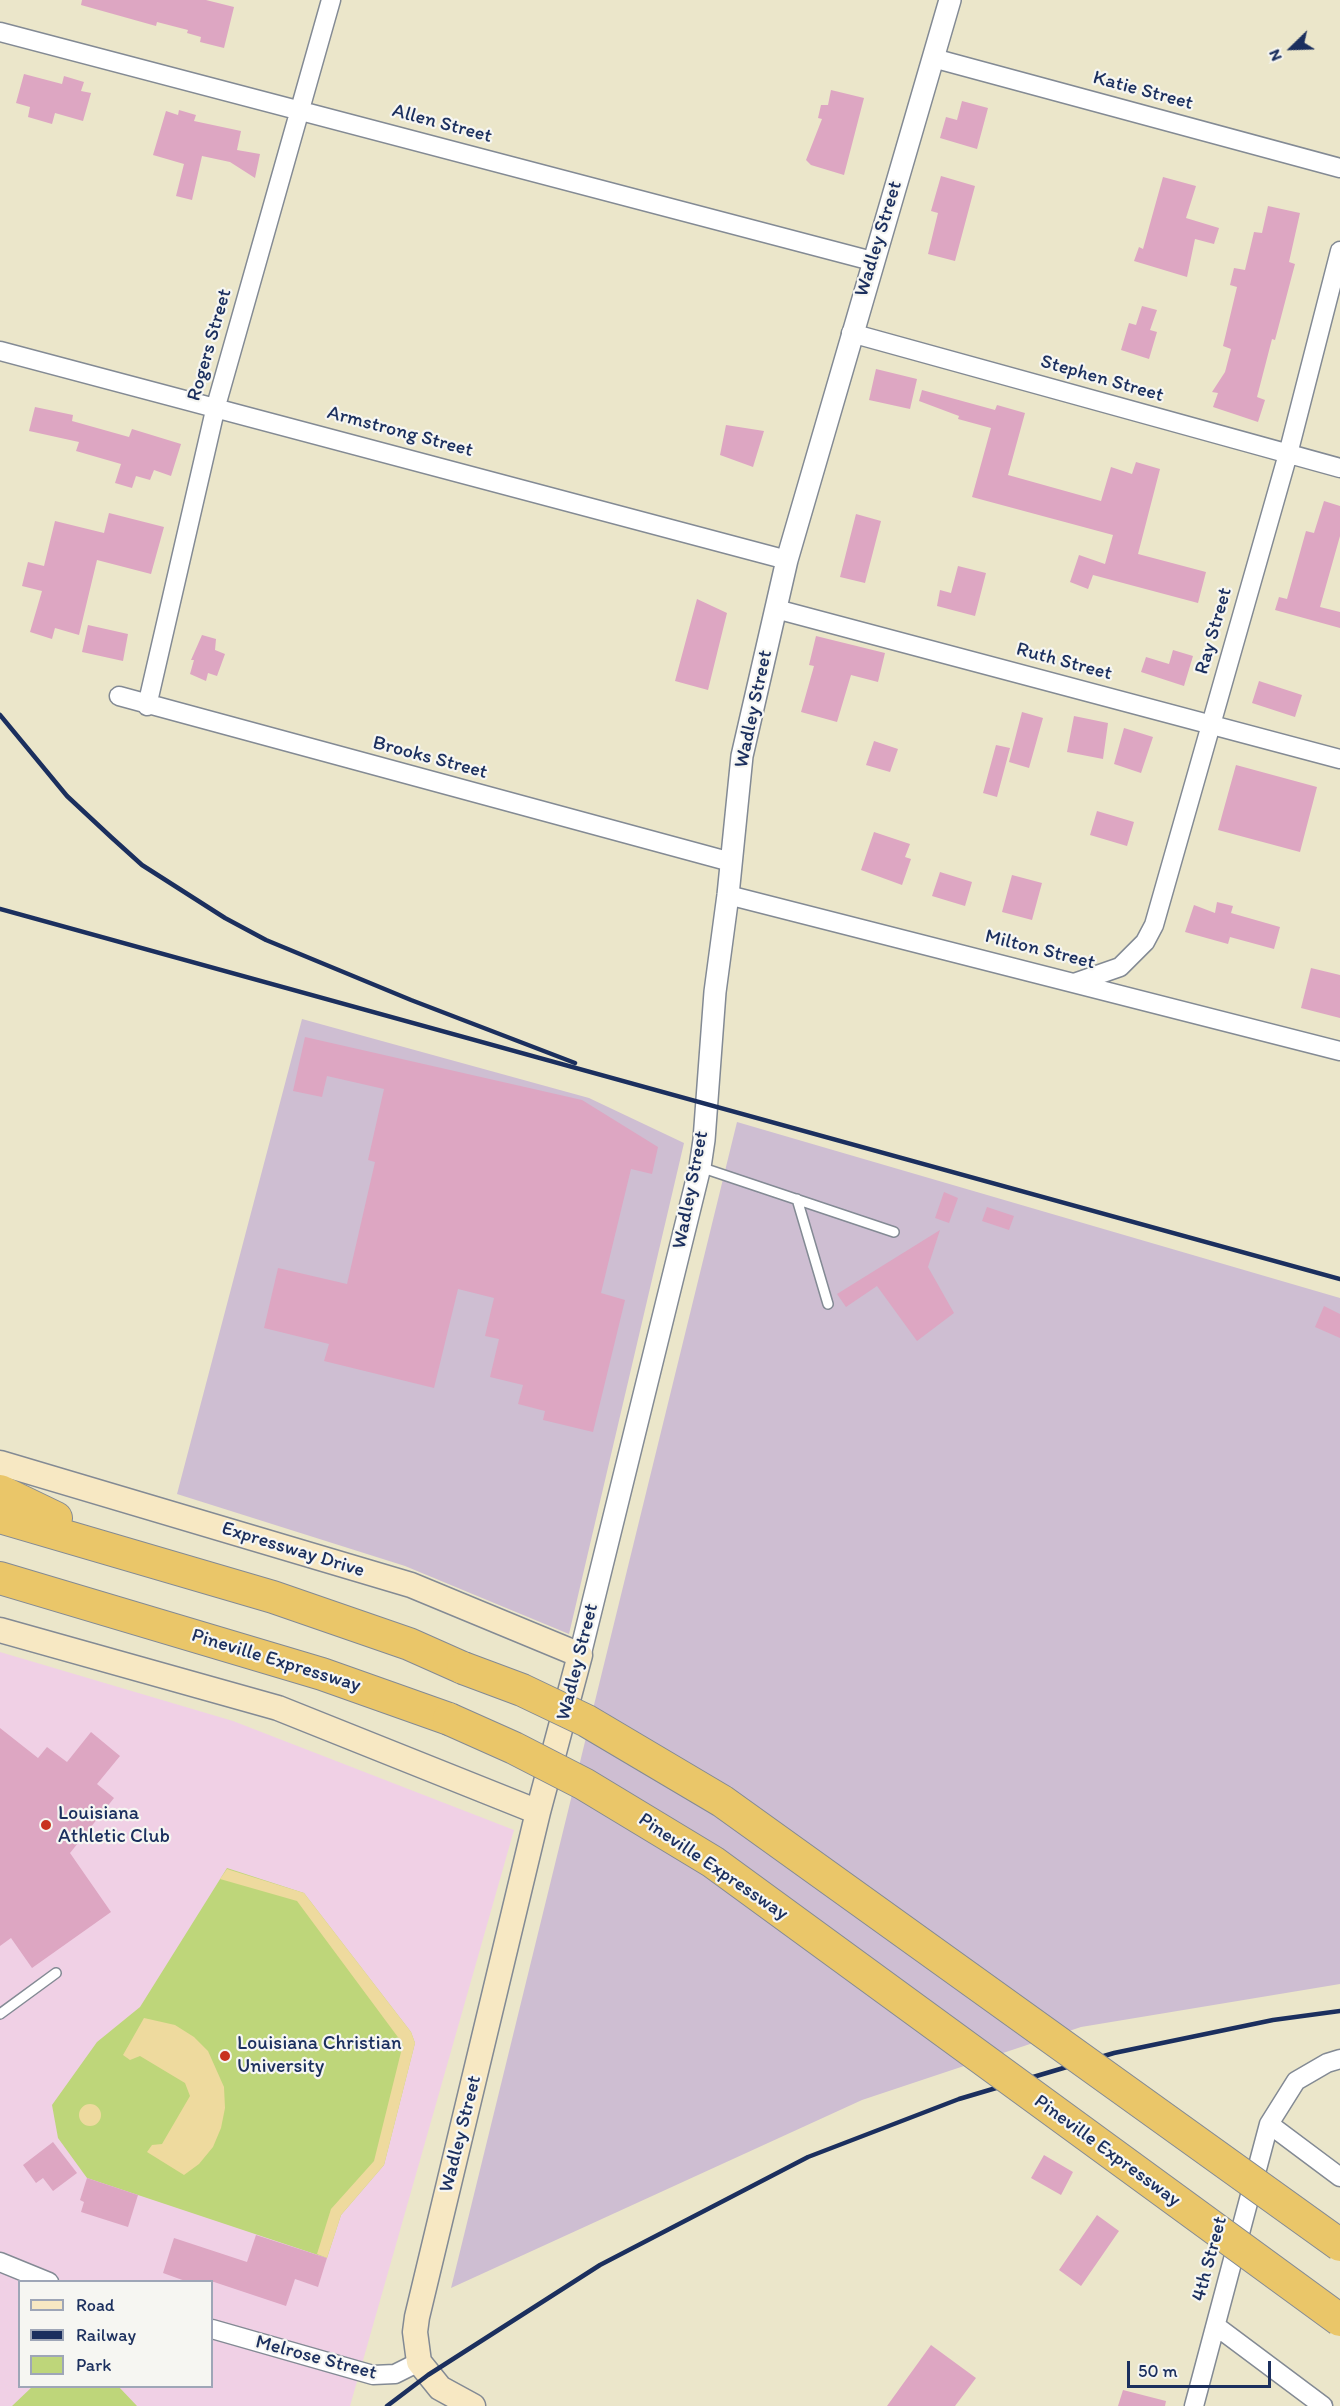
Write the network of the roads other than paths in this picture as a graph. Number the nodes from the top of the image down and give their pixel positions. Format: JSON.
{"nodes":[{"id":1,"x":331,"y":0,"type":"edge"},
{"id":2,"x":950,"y":0,"type":"edge"},
{"id":3,"x":0,"y":32,"type":"edge"},
{"id":4,"x":933,"y":58,"type":"junction"},
{"id":5,"x":302,"y":110,"type":"junction"},
{"id":6,"x":1340,"y":168,"type":"edge"},
{"id":7,"x":1340,"y":250,"type":"edge"},
{"id":8,"x":872,"y":261,"type":"junction"},
{"id":9,"x":851,"y":333,"type":"junction"},
{"id":10,"x":0,"y":351,"type":"edge"},
{"id":11,"x":216,"y":406,"type":"junction"},
{"id":12,"x":1288,"y":454,"type":"junction"},
{"id":13,"x":1340,"y":468,"type":"edge"},
{"id":14,"x":787,"y":560,"type":"junction"},
{"id":15,"x":776,"y":609,"type":"junction"},
{"id":16,"x":119,"y":696,"type":"dead end"},
{"id":17,"x":147,"y":706,"type":"junction"},
{"id":18,"x":1211,"y":724,"type":"junction"},
{"id":19,"x":1340,"y":759,"type":"edge"},
{"id":20,"x":731,"y":862,"type":"junction"},
{"id":21,"x":728,"y":895,"type":"junction"},
{"id":22,"x":1077,"y":982,"type":"junction"},
{"id":23,"x":1340,"y":1051,"type":"edge"},
{"id":24,"x":700,"y":1167,"type":"junction"},
{"id":25,"x":797,"y":1199,"type":"junction"},
{"id":26,"x":894,"y":1232,"type":"dead end"},
{"id":27,"x":828,"y":1304,"type":"dead end"},
{"id":28,"x":0,"y":1463,"type":"edge"},
{"id":29,"x":0,"y":1491,"type":"edge"},
{"id":30,"x":0,"y":1518,"type":"edge"},
{"id":31,"x":123,"y":1552,"type":"junction"},
{"id":32,"x":0,"y":1578,"type":"edge"},
{"id":33,"x":0,"y":1592,"type":"edge"},
{"id":34,"x":107,"y":1611,"type":"junction"},
{"id":35,"x":0,"y":1630,"type":"edge"},
{"id":36,"x":580,"y":1655,"type":"junction"},
{"id":37,"x":538,"y":1812,"type":"junction"},
{"id":38,"x":56,"y":1973,"type":"dead end"},
{"id":39,"x":0,"y":2014,"type":"edge"},
{"id":40,"x":1340,"y":2059,"type":"edge"},
{"id":41,"x":1269,"y":2124,"type":"junction"},
{"id":42,"x":1340,"y":2177,"type":"edge"},
{"id":43,"x":1340,"y":2245,"type":"edge"},
{"id":44,"x":0,"y":2262,"type":"edge"},
{"id":45,"x":44,"y":2280,"type":"edge"},
{"id":46,"x":1340,"y":2320,"type":"edge"},
{"id":47,"x":1216,"y":2326,"type":"junction"},
{"id":48,"x":213,"y":2329,"type":"edge"},
{"id":49,"x":423,"y":2368,"type":"junction"},
{"id":50,"x":473,"y":2406,"type":"edge"},
{"id":51,"x":1194,"y":2406,"type":"edge"},
{"id":52,"x":1323,"y":2406,"type":"edge"}],
"edges":[{"from":1,"to":5,"type":"street","name":"Rogers Street"},
{"from":2,"to":4,"type":"street","name":"Wadley Street"},
{"from":3,"to":5,"type":"street","name":"Allen Street"},
{"from":4,"to":6,"type":"street","name":"Katie Street"},
{"from":4,"to":8,"type":"street","name":"Wadley Street"},
{"from":5,"to":8,"type":"street","name":"Allen Street"},
{"from":5,"to":11,"type":"street","name":"Rogers Street"},
{"from":7,"to":12,"type":"street","name":"Ray Street"},
{"from":8,"to":9,"type":"street","name":"Wadley Street"},
{"from":9,"to":12,"type":"street","name":"Stephen Street"},
{"from":9,"to":14,"type":"street","name":"Wadley Street"},
{"from":10,"to":11,"type":"street","name":"Armstrong Street"},
{"from":11,"to":14,"type":"street","name":"Armstrong Street"},
{"from":11,"to":17,"type":"street","name":"Rogers Street"},
{"from":12,"to":13,"type":"street","name":"Stephen Street"},
{"from":12,"to":18,"type":"street","name":"Ray Street"},
{"from":14,"to":15,"type":"street","name":"Wadley Street"},
{"from":15,"to":18,"type":"street","name":"Ruth Street"},
{"from":15,"to":20,"type":"street","name":"Wadley Street"},
{"from":16,"to":17,"type":"street","name":"Brooks Street"},
{"from":17,"to":20,"type":"street","name":"Brooks Street"},
{"from":18,"to":19,"type":"street","name":"Ruth Street"},
{"from":18,"to":22,"type":"street","name":"Ray Street"},
{"from":20,"to":21,"type":"street","name":"Wadley Street"},
{"from":21,"to":22,"type":"street","name":"Milton Street"},
{"from":21,"to":24,"type":"street","name":"Wadley Street"},
{"from":22,"to":23,"type":"street","name":"Milton Street"},
{"from":24,"to":25,"type":"lane"},
{"from":24,"to":36,"type":"street","name":"Wadley Street"},
{"from":25,"to":26,"type":"lane"},
{"from":25,"to":27,"type":"lane"},
{"from":28,"to":36,"type":"main road","name":"Expressway Drive"},
{"from":29,"to":31,"type":"highway"},
{"from":30,"to":31,"type":"highway"},
{"from":31,"to":43,"type":"highway","bridge":true},
{"from":32,"to":34,"type":"highway","name":"Pineville Expressway"},
{"from":33,"to":34,"type":"highway"},
{"from":34,"to":46,"type":"highway","name":"Pineville Expressway","bridge":true},
{"from":35,"to":37,"type":"main road"},
{"from":36,"to":37,"type":"main road","name":"Wadley Street"},
{"from":37,"to":49,"type":"main road","name":"Wadley Street"},
{"from":38,"to":39,"type":"lane"},
{"from":40,"to":41,"type":"street"},
{"from":41,"to":42,"type":"street"},
{"from":41,"to":47,"type":"street","name":"4th Street"},
{"from":44,"to":45,"type":"street"},
{"from":47,"to":51,"type":"street","name":"4th Street"},
{"from":47,"to":52,"type":"street"},
{"from":48,"to":49,"type":"street","name":"Melrose Street"},
{"from":49,"to":50,"type":"main road"}]}
